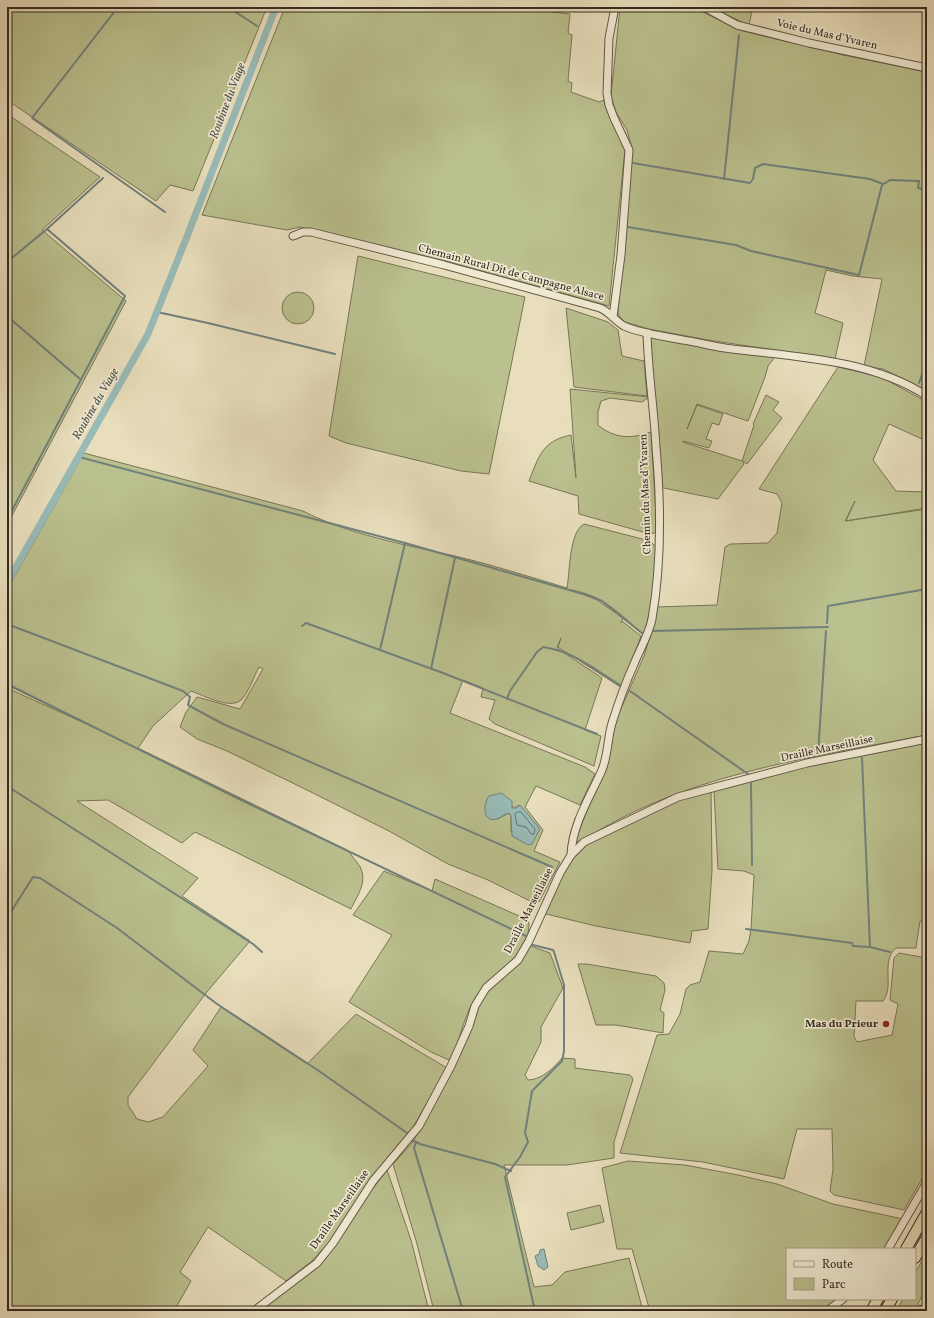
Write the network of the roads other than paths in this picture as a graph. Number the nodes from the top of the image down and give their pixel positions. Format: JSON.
{"nodes":[{"id":1,"x":615,"y":7,"type":"edge"},
{"id":2,"x":704,"y":7,"type":"edge"},
{"id":3,"x":927,"y":68,"type":"edge"},
{"id":4,"x":293,"y":236,"type":"dead end"},
{"id":5,"x":614,"y":317,"type":"junction"},
{"id":6,"x":647,"y":333,"type":"junction"},
{"id":7,"x":927,"y":396,"type":"edge"},
{"id":8,"x":927,"y":739,"type":"edge"},
{"id":9,"x":571,"y":854,"type":"junction"},
{"id":10,"x":927,"y":1182,"type":"edge"},
{"id":11,"x":927,"y":1212,"type":"edge"},
{"id":12,"x":927,"y":1237,"type":"edge"},
{"id":13,"x":889,"y":1248,"type":"edge"},
{"id":14,"x":907,"y":1248,"type":"edge"},
{"id":15,"x":916,"y":1256,"type":"edge"},
{"id":16,"x":842,"y":1300,"type":"edge"},
{"id":17,"x":877,"y":1300,"type":"edge"},
{"id":18,"x":891,"y":1300,"type":"edge"},
{"id":19,"x":254,"y":1311,"type":"edge"},
{"id":20,"x":827,"y":1311,"type":"edge"},
{"id":21,"x":871,"y":1311,"type":"edge"},
{"id":22,"x":885,"y":1311,"type":"edge"}],
"edges":[{"from":1,"to":5,"type":"street"},
{"from":2,"to":3,"type":"street","name":"Voie du Mas d'Yvaren"},
{"from":4,"to":5,"type":"street","name":"Chemain Rural Dit de Campagne Alsace"},
{"from":5,"to":6,"type":"street","name":"Chemain Rural Dit de Campagne Alsace"},
{"from":6,"to":7,"type":"street","name":"Chemain Rural Dit de Campagne Alsace"},
{"from":6,"to":9,"type":"street","name":"Chemin du Mas d'Yvaren"},
{"from":8,"to":9,"type":"street","name":"Draille Marseillaise"},
{"from":9,"to":19,"type":"street","name":"Draille Marseillaise"},
{"from":10,"to":13,"type":"street"},
{"from":11,"to":14,"type":"highway"},
{"from":12,"to":15,"type":"highway"},
{"from":16,"to":20,"type":"street"},
{"from":17,"to":21,"type":"highway"},
{"from":18,"to":22,"type":"highway"}]}
